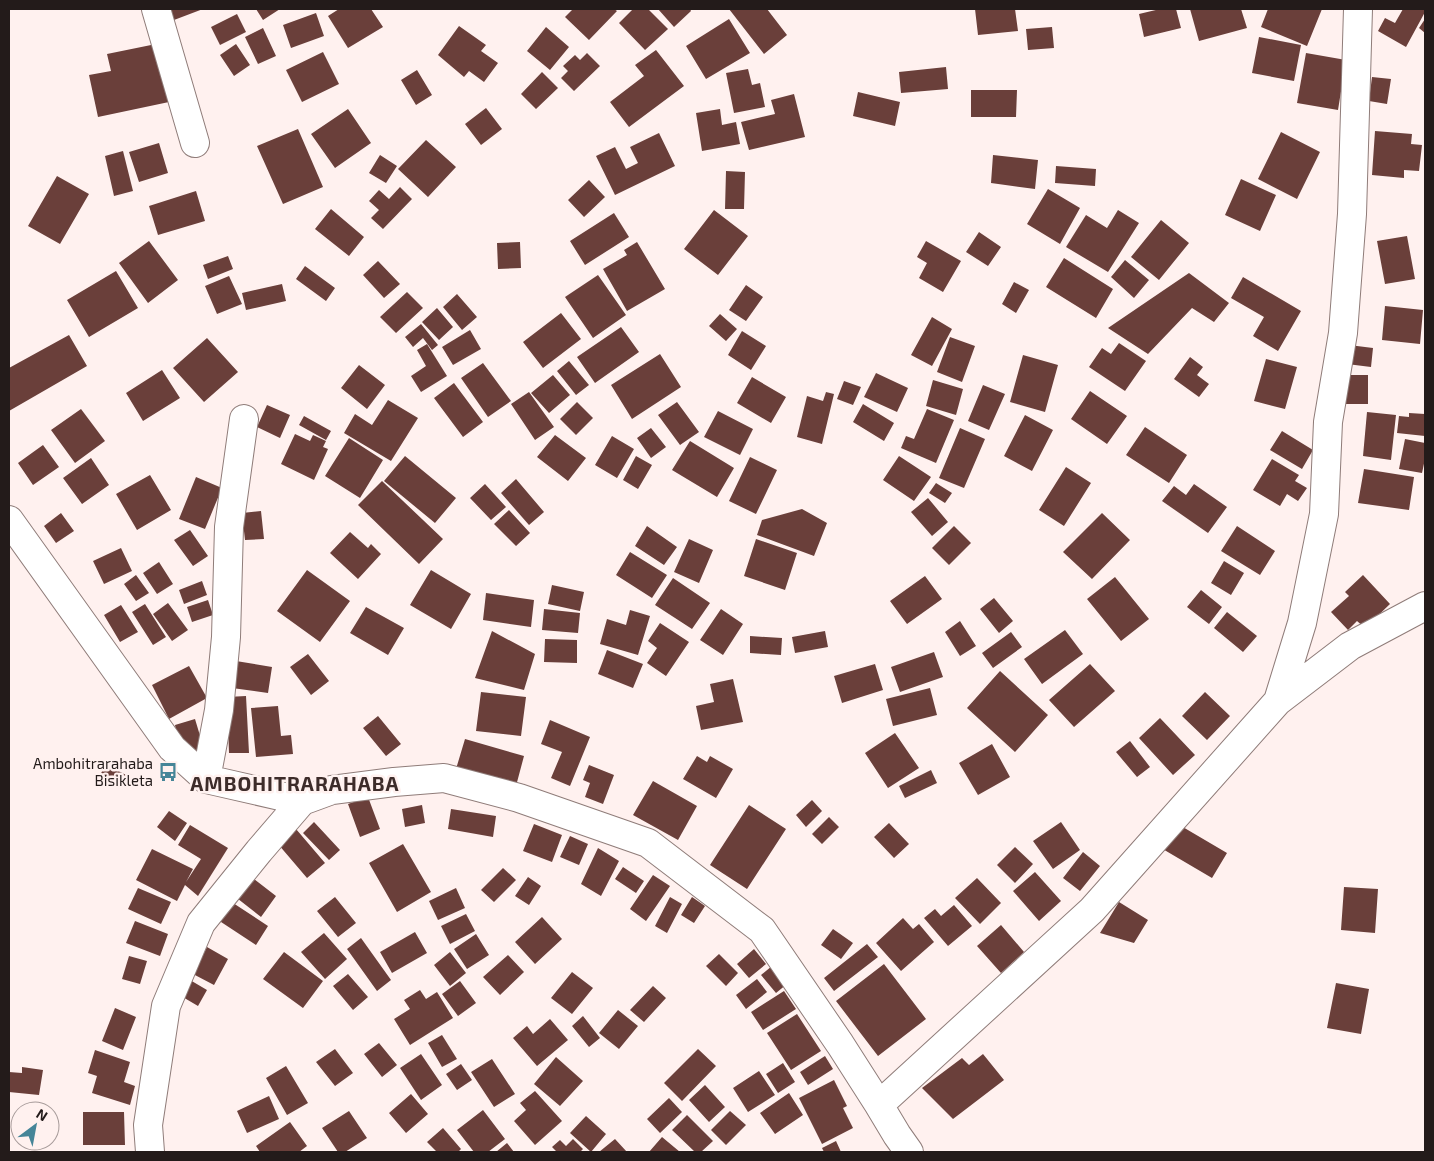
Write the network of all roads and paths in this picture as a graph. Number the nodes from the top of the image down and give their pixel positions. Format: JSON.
{"nodes":[{"id":1,"x":156,"y":9,"type":"edge"},
{"id":2,"x":1358,"y":9,"type":"edge"},
{"id":3,"x":195,"y":143,"type":"dead end"},
{"id":4,"x":244,"y":419,"type":"dead end"},
{"id":5,"x":9,"y":520,"type":"edge"},
{"id":6,"x":1425,"y":606,"type":"edge"},
{"id":7,"x":1278,"y":701,"type":"junction"},
{"id":8,"x":206,"y":779,"type":"junction"},
{"id":9,"x":302,"y":801,"type":"junction"},
{"id":10,"x":879,"y":1105,"type":"junction"},
{"id":11,"x":150,"y":1152,"type":"edge"},
{"id":12,"x":909,"y":1152,"type":"edge"}],
"edges":[{"from":1,"to":3,"type":"street"},
{"from":2,"to":7,"type":"street"},
{"from":4,"to":8,"type":"street"},
{"from":5,"to":8,"type":"street"},
{"from":6,"to":7,"type":"street"},
{"from":7,"to":10,"type":"street"},
{"from":8,"to":9,"type":"street"},
{"from":9,"to":10,"type":"street"},
{"from":9,"to":11,"type":"street"},
{"from":10,"to":12,"type":"street"}]}
